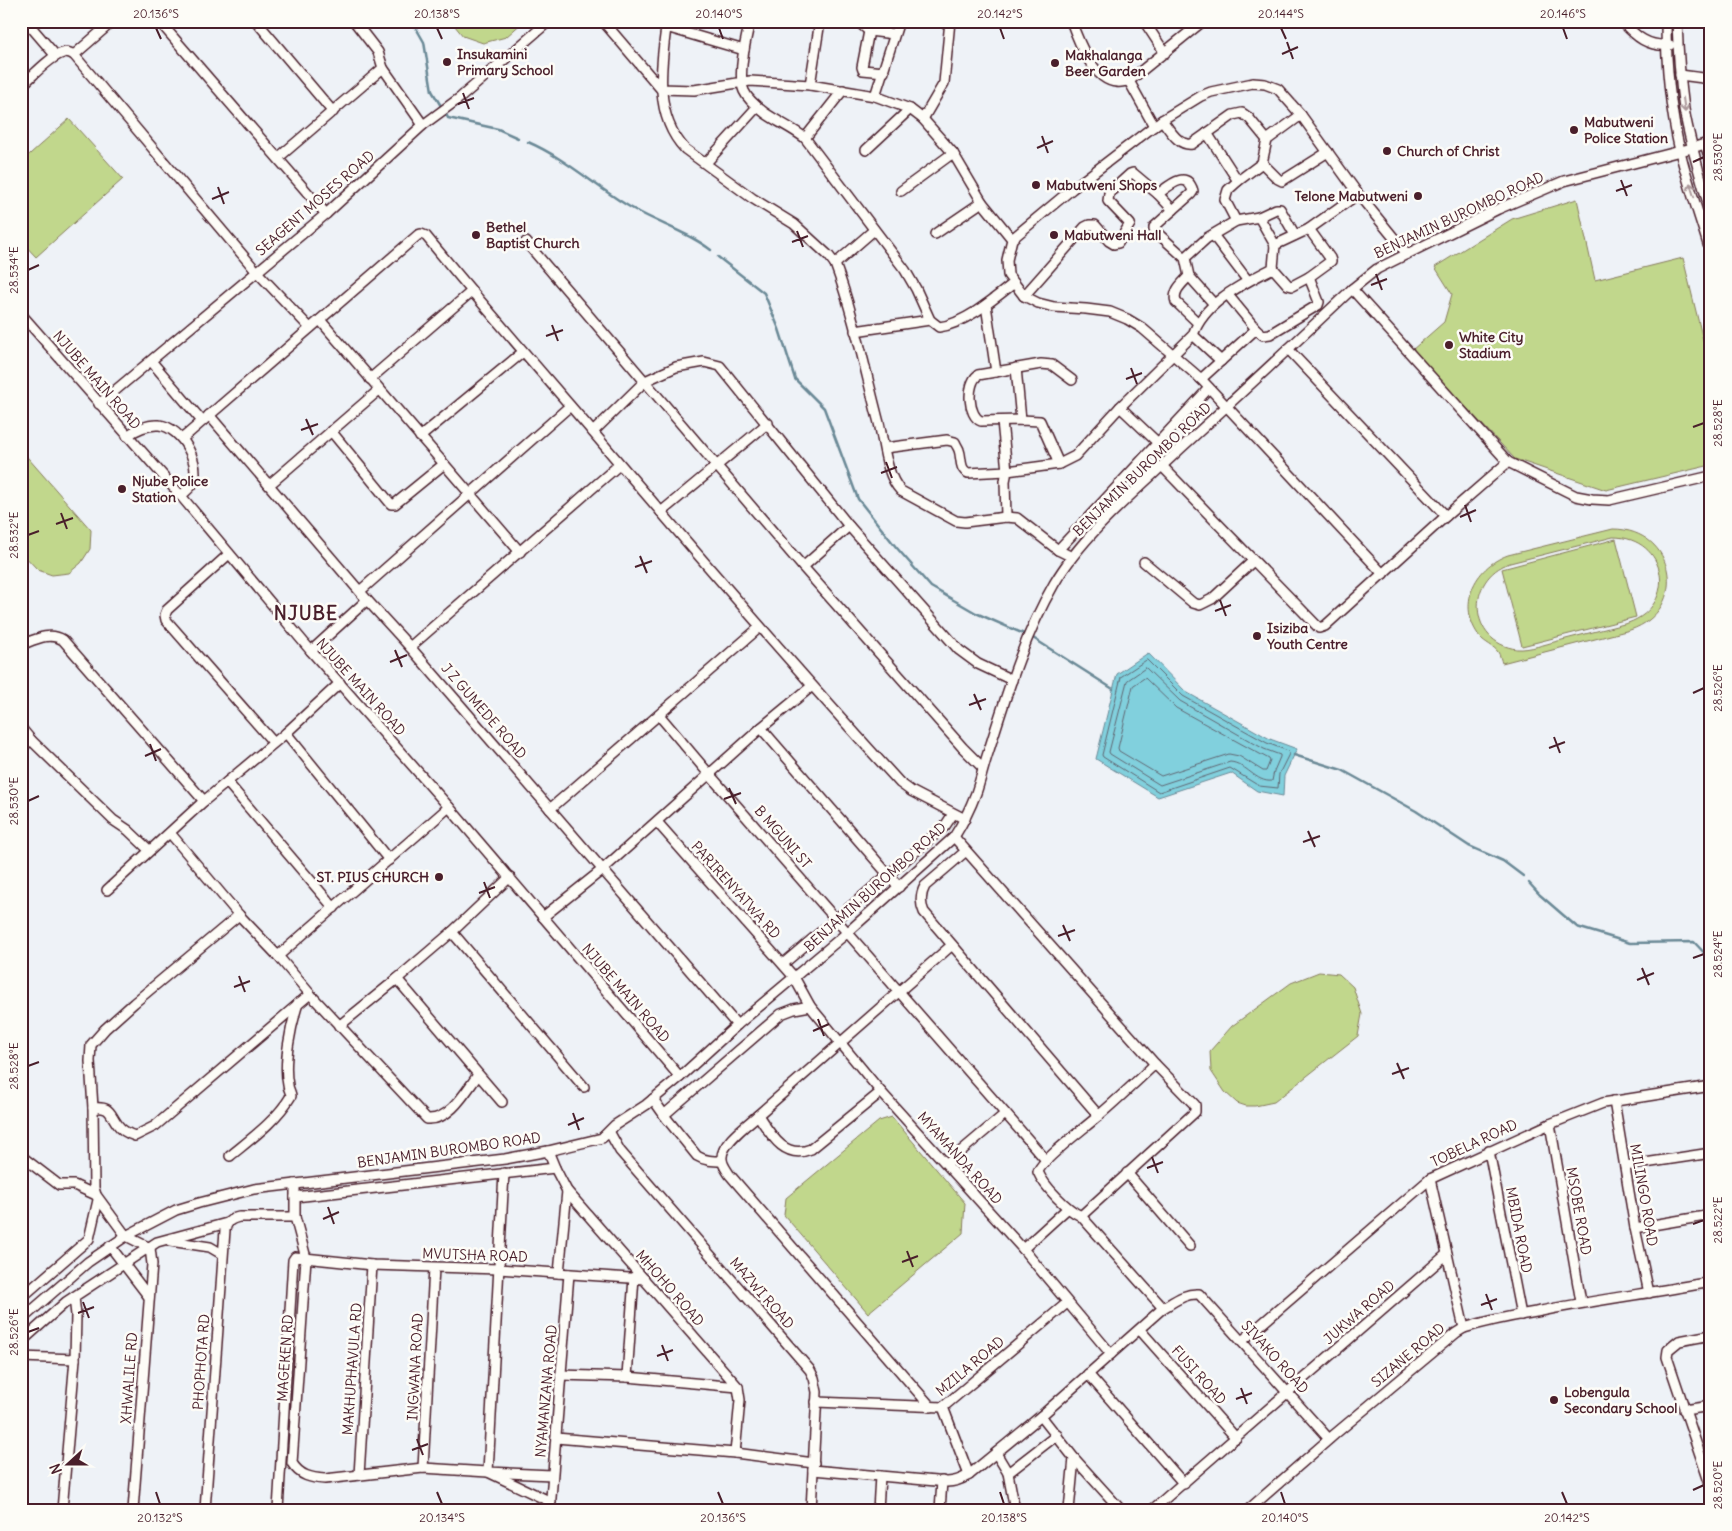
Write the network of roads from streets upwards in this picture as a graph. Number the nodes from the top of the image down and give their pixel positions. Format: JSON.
{"nodes":[{"id":1,"x":26,"y":21,"type":"edge"},
{"id":2,"x":113,"y":21,"type":"edge"},
{"id":3,"x":159,"y":21,"type":"edge"},
{"id":4,"x":256,"y":21,"type":"edge"},
{"id":5,"x":354,"y":21,"type":"edge"},
{"id":6,"x":549,"y":21,"type":"edge"},
{"id":7,"x":603,"y":21,"type":"edge"},
{"id":8,"x":750,"y":21,"type":"edge"},
{"id":9,"x":820,"y":21,"type":"edge"},
{"id":10,"x":857,"y":21,"type":"edge"},
{"id":11,"x":899,"y":21,"type":"edge"},
{"id":12,"x":938,"y":21,"type":"edge"},
{"id":13,"x":1071,"y":21,"type":"edge"},
{"id":14,"x":1144,"y":21,"type":"edge"},
{"id":15,"x":1203,"y":21,"type":"edge"},
{"id":16,"x":1622,"y":21,"type":"edge"},
{"id":17,"x":1666,"y":21,"type":"edge"},
{"id":18,"x":1677,"y":21,"type":"edge"},
{"id":19,"x":950,"y":22,"type":"edge"},
{"id":20,"x":666,"y":24,"type":"edge"},
{"id":21,"x":869,"y":31,"type":"junction"},
{"id":22,"x":894,"y":34,"type":"junction"},
{"id":23,"x":1678,"y":44,"type":"junction"},
{"id":24,"x":1666,"y":45,"type":"junction"},
{"id":25,"x":744,"y":50,"type":"junction"},
{"id":26,"x":1165,"y":52,"type":"junction"},
{"id":27,"x":74,"y":55,"type":"junction"},
{"id":28,"x":56,"y":56,"type":"junction"},
{"id":29,"x":383,"y":68,"type":"junction"},
{"id":30,"x":884,"y":72,"type":"junction"},
{"id":31,"x":1680,"y":75,"type":"junction"},
{"id":32,"x":1711,"y":79,"type":"edge"},
{"id":33,"x":742,"y":81,"type":"junction"},
{"id":34,"x":1129,"y":81,"type":"junction"},
{"id":35,"x":810,"y":85,"type":"junction"},
{"id":36,"x":21,"y":86,"type":"edge"},
{"id":37,"x":661,"y":89,"type":"junction"},
{"id":38,"x":843,"y":90,"type":"junction"},
{"id":39,"x":875,"y":96,"type":"junction"},
{"id":40,"x":757,"y":106,"type":"junction"},
{"id":41,"x":910,"y":109,"type":"junction"},
{"id":42,"x":333,"y":112,"type":"junction"},
{"id":43,"x":1301,"y":115,"type":"junction"},
{"id":44,"x":923,"y":119,"type":"junction"},
{"id":45,"x":1162,"y":120,"type":"junction"},
{"id":46,"x":423,"y":125,"type":"junction"},
{"id":47,"x":1154,"y":126,"type":"junction"},
{"id":48,"x":1207,"y":133,"type":"junction"},
{"id":49,"x":805,"y":138,"type":"junction"},
{"id":50,"x":1268,"y":140,"type":"junction"},
{"id":51,"x":1708,"y":143,"type":"edge"},
{"id":52,"x":1692,"y":148,"type":"junction"},
{"id":53,"x":866,"y":150,"type":"dead end"},
{"id":54,"x":1680,"y":151,"type":"junction"},
{"id":55,"x":1328,"y":152,"type":"junction"},
{"id":56,"x":953,"y":153,"type":"junction"},
{"id":57,"x":278,"y":158,"type":"junction"},
{"id":58,"x":1711,"y":162,"type":"edge"},
{"id":59,"x":706,"y":163,"type":"junction"},
{"id":60,"x":1262,"y":163,"type":"junction"},
{"id":61,"x":1238,"y":181,"type":"junction"},
{"id":62,"x":901,"y":191,"type":"dead end"},
{"id":63,"x":1158,"y":194,"type":"junction"},
{"id":64,"x":1358,"y":194,"type":"junction"},
{"id":65,"x":982,"y":202,"type":"junction"},
{"id":66,"x":1173,"y":210,"type":"junction"},
{"id":67,"x":1711,"y":213,"type":"edge"},
{"id":68,"x":326,"y":214,"type":"junction"},
{"id":69,"x":1259,"y":217,"type":"junction"},
{"id":70,"x":1236,"y":220,"type":"junction"},
{"id":71,"x":1309,"y":229,"type":"junction"},
{"id":72,"x":874,"y":230,"type":"junction"},
{"id":73,"x":935,"y":234,"type":"dead end"},
{"id":74,"x":1213,"y":234,"type":"junction"},
{"id":75,"x":1295,"y":235,"type":"junction"},
{"id":76,"x":1012,"y":240,"type":"junction"},
{"id":77,"x":526,"y":242,"type":"dead end"},
{"id":78,"x":1275,"y":245,"type":"junction"},
{"id":79,"x":1407,"y":254,"type":"junction"},
{"id":80,"x":1711,"y":254,"type":"edge"},
{"id":81,"x":1185,"y":258,"type":"junction"},
{"id":82,"x":836,"y":264,"type":"junction"},
{"id":83,"x":1272,"y":268,"type":"junction"},
{"id":84,"x":257,"y":272,"type":"junction"},
{"id":85,"x":1189,"y":276,"type":"junction"},
{"id":86,"x":1309,"y":277,"type":"junction"},
{"id":87,"x":1248,"y":281,"type":"junction"},
{"id":88,"x":1014,"y":284,"type":"junction"},
{"id":89,"x":1352,"y":288,"type":"junction"},
{"id":90,"x":471,"y":292,"type":"junction"},
{"id":91,"x":1228,"y":294,"type":"junction"},
{"id":92,"x":1024,"y":296,"type":"junction"},
{"id":93,"x":1214,"y":304,"type":"junction"},
{"id":94,"x":986,"y":305,"type":"junction"},
{"id":95,"x":21,"y":314,"type":"edge"},
{"id":96,"x":320,"y":320,"type":"junction"},
{"id":97,"x":930,"y":320,"type":"junction"},
{"id":98,"x":1197,"y":322,"type":"junction"},
{"id":99,"x":310,"y":328,"type":"junction"},
{"id":100,"x":1256,"y":329,"type":"junction"},
{"id":101,"x":855,"y":331,"type":"junction"},
{"id":102,"x":1193,"y":336,"type":"junction"},
{"id":103,"x":1288,"y":349,"type":"junction"},
{"id":104,"x":523,"y":352,"type":"junction"},
{"id":105,"x":1173,"y":355,"type":"junction"},
{"id":106,"x":151,"y":361,"type":"junction"},
{"id":107,"x":1221,"y":361,"type":"junction"},
{"id":108,"x":1016,"y":368,"type":"junction"},
{"id":109,"x":996,"y":372,"type":"junction"},
{"id":110,"x":370,"y":379,"type":"junction"},
{"id":111,"x":1201,"y":379,"type":"junction"},
{"id":112,"x":1072,"y":380,"type":"dead end"},
{"id":113,"x":645,"y":381,"type":"junction"},
{"id":114,"x":1209,"y":388,"type":"junction"},
{"id":115,"x":379,"y":390,"type":"junction"},
{"id":116,"x":99,"y":404,"type":"junction"},
{"id":117,"x":570,"y":406,"type":"junction"},
{"id":118,"x":1120,"y":407,"type":"junction"},
{"id":119,"x":1226,"y":407,"type":"junction"},
{"id":120,"x":206,"y":418,"type":"junction"},
{"id":121,"x":1021,"y":420,"type":"junction"},
{"id":122,"x":1002,"y":421,"type":"junction"},
{"id":123,"x":768,"y":423,"type":"junction"},
{"id":124,"x":331,"y":431,"type":"junction"},
{"id":125,"x":593,"y":432,"type":"junction"},
{"id":126,"x":126,"y":436,"type":"junction"},
{"id":127,"x":420,"y":437,"type":"junction"},
{"id":128,"x":183,"y":438,"type":"junction"},
{"id":129,"x":1158,"y":443,"type":"junction"},
{"id":130,"x":885,"y":448,"type":"junction"},
{"id":131,"x":1508,"y":462,"type":"junction"},
{"id":132,"x":444,"y":464,"type":"junction"},
{"id":133,"x":1060,"y":464,"type":"junction"},
{"id":134,"x":619,"y":465,"type":"junction"},
{"id":135,"x":717,"y":466,"type":"junction"},
{"id":136,"x":1162,"y":466,"type":"junction"},
{"id":137,"x":1007,"y":471,"type":"junction"},
{"id":138,"x":1711,"y":476,"type":"edge"},
{"id":139,"x":269,"y":485,"type":"junction"},
{"id":140,"x":469,"y":494,"type":"junction"},
{"id":141,"x":181,"y":496,"type":"junction"},
{"id":142,"x":661,"y":512,"type":"junction"},
{"id":143,"x":1446,"y":516,"type":"junction"},
{"id":144,"x":1006,"y":517,"type":"junction"},
{"id":145,"x":849,"y":526,"type":"junction"},
{"id":146,"x":1058,"y":550,"type":"junction"},
{"id":147,"x":520,"y":552,"type":"junction"},
{"id":148,"x":229,"y":554,"type":"junction"},
{"id":149,"x":1072,"y":557,"type":"junction"},
{"id":150,"x":1253,"y":561,"type":"junction"},
{"id":151,"x":1144,"y":562,"type":"dead end"},
{"id":152,"x":803,"y":567,"type":"junction"},
{"id":153,"x":1383,"y":574,"type":"junction"},
{"id":154,"x":360,"y":591,"type":"junction"},
{"id":155,"x":367,"y":600,"type":"junction"},
{"id":156,"x":760,"y":627,"type":"junction"},
{"id":157,"x":21,"y":645,"type":"edge"},
{"id":158,"x":410,"y":647,"type":"junction"},
{"id":159,"x":310,"y":651,"type":"junction"},
{"id":160,"x":1012,"y":680,"type":"junction"},
{"id":161,"x":340,"y":683,"type":"junction"},
{"id":162,"x":812,"y":686,"type":"junction"},
{"id":163,"x":659,"y":715,"type":"junction"},
{"id":164,"x":21,"y":728,"type":"edge"},
{"id":165,"x":761,"y":728,"type":"junction"},
{"id":166,"x":286,"y":733,"type":"junction"},
{"id":167,"x":31,"y":740,"type":"junction"},
{"id":168,"x":273,"y":742,"type":"junction"},
{"id":169,"x":21,"y":748,"type":"edge"},
{"id":170,"x":983,"y":768,"type":"junction"},
{"id":171,"x":709,"y":774,"type":"junction"},
{"id":172,"x":227,"y":782,"type":"junction"},
{"id":173,"x":204,"y":801,"type":"junction"},
{"id":174,"x":449,"y":807,"type":"junction"},
{"id":175,"x":550,"y":809,"type":"junction"},
{"id":176,"x":953,"y":814,"type":"junction"},
{"id":177,"x":965,"y":819,"type":"junction"},
{"id":178,"x":657,"y":822,"type":"junction"},
{"id":179,"x":170,"y":833,"type":"junction"},
{"id":180,"x":954,"y":837,"type":"junction"},
{"id":181,"x":149,"y":850,"type":"junction"},
{"id":182,"x":966,"y":850,"type":"junction"},
{"id":183,"x":389,"y":860,"type":"junction"},
{"id":184,"x":602,"y":870,"type":"junction"},
{"id":185,"x":889,"y":875,"type":"junction"},
{"id":186,"x":510,"y":877,"type":"junction"},
{"id":187,"x":899,"y":887,"type":"junction"},
{"id":188,"x":107,"y":890,"type":"dead end"},
{"id":189,"x":334,"y":908,"type":"junction"},
{"id":190,"x":240,"y":915,"type":"junction"},
{"id":191,"x":543,"y":917,"type":"junction"},
{"id":192,"x":836,"y":919,"type":"junction"},
{"id":193,"x":452,"y":932,"type":"junction"},
{"id":194,"x":848,"y":932,"type":"junction"},
{"id":195,"x":952,"y":945,"type":"junction"},
{"id":196,"x":278,"y":956,"type":"junction"},
{"id":197,"x":782,"y":964,"type":"junction"},
{"id":198,"x":794,"y":977,"type":"junction"},
{"id":199,"x":398,"y":979,"type":"junction"},
{"id":200,"x":898,"y":991,"type":"junction"},
{"id":201,"x":310,"y":994,"type":"junction"},
{"id":202,"x":298,"y":1003,"type":"junction"},
{"id":203,"x":810,"y":1006,"type":"junction"},
{"id":204,"x":737,"y":1025,"type":"junction"},
{"id":205,"x":339,"y":1026,"type":"junction"},
{"id":206,"x":840,"y":1042,"type":"junction"},
{"id":207,"x":1155,"y":1064,"type":"junction"},
{"id":208,"x":478,"y":1075,"type":"junction"},
{"id":209,"x":680,"y":1077,"type":"junction"},
{"id":210,"x":1711,"y":1086,"type":"edge"},
{"id":211,"x":584,"y":1087,"type":"dead end"},
{"id":212,"x":881,"y":1092,"type":"junction"},
{"id":213,"x":653,"y":1099,"type":"junction"},
{"id":214,"x":1614,"y":1101,"type":"junction"},
{"id":215,"x":502,"y":1102,"type":"dead end"},
{"id":216,"x":93,"y":1108,"type":"junction"},
{"id":217,"x":1005,"y":1114,"type":"junction"},
{"id":218,"x":664,"y":1115,"type":"junction"},
{"id":219,"x":758,"y":1115,"type":"junction"},
{"id":220,"x":1099,"y":1116,"type":"junction"},
{"id":221,"x":1550,"y":1124,"type":"junction"},
{"id":222,"x":602,"y":1138,"type":"junction"},
{"id":223,"x":548,"y":1151,"type":"junction"},
{"id":224,"x":1489,"y":1151,"type":"junction"},
{"id":225,"x":1711,"y":1153,"type":"edge"},
{"id":226,"x":230,"y":1156,"type":"dead end"},
{"id":227,"x":21,"y":1159,"type":"edge"},
{"id":228,"x":722,"y":1160,"type":"junction"},
{"id":229,"x":1046,"y":1160,"type":"junction"},
{"id":230,"x":947,"y":1164,"type":"junction"},
{"id":231,"x":1625,"y":1166,"type":"junction"},
{"id":232,"x":555,"y":1168,"type":"junction"},
{"id":233,"x":504,"y":1172,"type":"junction"},
{"id":234,"x":1127,"y":1173,"type":"junction"},
{"id":235,"x":1430,"y":1179,"type":"junction"},
{"id":236,"x":295,"y":1184,"type":"junction"},
{"id":237,"x":567,"y":1191,"type":"junction"},
{"id":238,"x":295,"y":1197,"type":"junction"},
{"id":239,"x":97,"y":1198,"type":"junction"},
{"id":240,"x":1068,"y":1208,"type":"junction"},
{"id":241,"x":1711,"y":1215,"type":"edge"},
{"id":242,"x":1081,"y":1216,"type":"junction"},
{"id":243,"x":295,"y":1217,"type":"junction"},
{"id":244,"x":230,"y":1221,"type":"junction"},
{"id":245,"x":1636,"y":1228,"type":"junction"},
{"id":246,"x":126,"y":1236,"type":"junction"},
{"id":247,"x":163,"y":1240,"type":"junction"},
{"id":248,"x":110,"y":1246,"type":"junction"},
{"id":249,"x":1190,"y":1246,"type":"dead end"},
{"id":250,"x":150,"y":1248,"type":"junction"},
{"id":251,"x":1023,"y":1249,"type":"junction"},
{"id":252,"x":222,"y":1254,"type":"junction"},
{"id":253,"x":1447,"y":1254,"type":"junction"},
{"id":254,"x":306,"y":1258,"type":"junction"},
{"id":255,"x":123,"y":1264,"type":"junction"},
{"id":256,"x":372,"y":1265,"type":"junction"},
{"id":257,"x":434,"y":1268,"type":"junction"},
{"id":258,"x":499,"y":1269,"type":"junction"},
{"id":259,"x":559,"y":1273,"type":"junction"},
{"id":260,"x":569,"y":1274,"type":"junction"},
{"id":261,"x":639,"y":1278,"type":"junction"},
{"id":262,"x":1711,"y":1282,"type":"edge"},
{"id":263,"x":1649,"y":1293,"type":"junction"},
{"id":264,"x":74,"y":1297,"type":"junction"},
{"id":265,"x":149,"y":1297,"type":"junction"},
{"id":266,"x":21,"y":1298,"type":"edge"},
{"id":267,"x":1581,"y":1302,"type":"junction"},
{"id":268,"x":1066,"y":1303,"type":"junction"},
{"id":269,"x":1163,"y":1308,"type":"junction"},
{"id":270,"x":1521,"y":1314,"type":"junction"},
{"id":271,"x":21,"y":1320,"type":"edge"},
{"id":272,"x":1464,"y":1328,"type":"junction"},
{"id":273,"x":1140,"y":1330,"type":"junction"},
{"id":274,"x":1711,"y":1335,"type":"edge"},
{"id":275,"x":1242,"y":1341,"type":"junction"},
{"id":276,"x":21,"y":1342,"type":"edge"},
{"id":277,"x":1111,"y":1354,"type":"junction"},
{"id":278,"x":21,"y":1357,"type":"edge"},
{"id":279,"x":75,"y":1359,"type":"junction"},
{"id":280,"x":560,"y":1374,"type":"junction"},
{"id":281,"x":1088,"y":1374,"type":"junction"},
{"id":282,"x":626,"y":1377,"type":"junction"},
{"id":283,"x":738,"y":1387,"type":"junction"},
{"id":284,"x":1288,"y":1392,"type":"junction"},
{"id":285,"x":816,"y":1402,"type":"junction"},
{"id":286,"x":1711,"y":1406,"type":"edge"},
{"id":287,"x":931,"y":1407,"type":"junction"},
{"id":288,"x":943,"y":1407,"type":"junction"},
{"id":289,"x":1684,"y":1410,"type":"junction"},
{"id":290,"x":1041,"y":1416,"type":"junction"},
{"id":291,"x":1057,"y":1435,"type":"junction"},
{"id":292,"x":556,"y":1438,"type":"junction"},
{"id":293,"x":1236,"y":1438,"type":"junction"},
{"id":294,"x":1329,"y":1439,"type":"junction"},
{"id":295,"x":735,"y":1453,"type":"junction"},
{"id":296,"x":996,"y":1453,"type":"junction"},
{"id":297,"x":1074,"y":1458,"type":"junction"},
{"id":298,"x":814,"y":1466,"type":"junction"},
{"id":299,"x":423,"y":1468,"type":"junction"},
{"id":300,"x":488,"y":1472,"type":"junction"},
{"id":301,"x":1008,"y":1473,"type":"junction"},
{"id":302,"x":359,"y":1475,"type":"junction"},
{"id":303,"x":552,"y":1475,"type":"junction"},
{"id":304,"x":969,"y":1475,"type":"junction"},
{"id":305,"x":880,"y":1476,"type":"junction"},
{"id":306,"x":942,"y":1481,"type":"junction"},
{"id":307,"x":1184,"y":1484,"type":"junction"},
{"id":308,"x":1710,"y":1484,"type":"edge"},
{"id":309,"x":550,"y":1507,"type":"edge"},
{"id":310,"x":62,"y":1510,"type":"edge"},
{"id":311,"x":134,"y":1510,"type":"edge"},
{"id":312,"x":205,"y":1510,"type":"edge"},
{"id":313,"x":278,"y":1510,"type":"edge"},
{"id":314,"x":558,"y":1510,"type":"edge"},
{"id":315,"x":811,"y":1510,"type":"edge"},
{"id":316,"x":878,"y":1510,"type":"edge"},
{"id":317,"x":940,"y":1510,"type":"edge"},
{"id":318,"x":1015,"y":1510,"type":"edge"},
{"id":319,"x":1069,"y":1510,"type":"edge"},
{"id":320,"x":1121,"y":1510,"type":"edge"},
{"id":321,"x":1152,"y":1510,"type":"edge"},
{"id":322,"x":1248,"y":1510,"type":"edge"}],
"edges":[{"from":1,"to":28,"type":"street"},
{"from":2,"to":27,"type":"street"},
{"from":3,"to":57,"type":"street"},
{"from":4,"to":42,"type":"street"},
{"from":5,"to":29,"type":"street"},
{"from":6,"to":46,"type":"street","name":"SEAGENT MOSES ROAD"},
{"from":7,"to":37,"type":"street"},
{"from":8,"to":25,"type":"street"},
{"from":9,"to":35,"type":"street"},
{"from":10,"to":21,"type":"street"},
{"from":11,"to":22,"type":"street"},
{"from":12,"to":19,"type":"street"},
{"from":13,"to":34,"type":"street"},
{"from":14,"to":26,"type":"street"},
{"from":15,"to":26,"type":"street"},
{"from":16,"to":24,"type":"street"},
{"from":17,"to":24,"type":"street"},
{"from":18,"to":23,"type":"street"},
{"from":19,"to":44,"type":"street"},
{"from":20,"to":25,"type":"street"},
{"from":20,"to":37,"type":"street"},
{"from":21,"to":22,"type":"street"},
{"from":21,"to":30,"type":"street"},
{"from":22,"to":30,"type":"street"},
{"from":23,"to":24,"type":"street"},
{"from":23,"to":31,"type":"street"},
{"from":24,"to":54,"type":"street"},
{"from":25,"to":33,"type":"street"},
{"from":26,"to":34,"type":"street"},
{"from":27,"to":28,"type":"street"},
{"from":27,"to":84,"type":"street"},
{"from":28,"to":36,"type":"street"},
{"from":29,"to":42,"type":"street"},
{"from":29,"to":46,"type":"street"},
{"from":30,"to":39,"type":"street"},
{"from":31,"to":32,"type":"street"},
{"from":31,"to":52,"type":"street","one_way":true},
{"from":33,"to":35,"type":"street"},
{"from":33,"to":37,"type":"street"},
{"from":33,"to":40,"type":"street"},
{"from":34,"to":47,"type":"street"},
{"from":35,"to":38,"type":"street"},
{"from":37,"to":59,"type":"street"},
{"from":38,"to":39,"type":"street"},
{"from":38,"to":49,"type":"street"},
{"from":39,"to":41,"type":"street"},
{"from":40,"to":49,"type":"street"},
{"from":40,"to":59,"type":"street"},
{"from":41,"to":44,"type":"street"},
{"from":41,"to":53,"type":"street"},
{"from":42,"to":57,"type":"street"},
{"from":43,"to":45,"type":"street"},
{"from":43,"to":50,"type":"street"},
{"from":43,"to":55,"type":"street"},
{"from":44,"to":56,"type":"street"},
{"from":45,"to":47,"type":"street"},
{"from":45,"to":48,"type":"street"},
{"from":46,"to":68,"type":"street","name":"SEAGENT MOSES ROAD"},
{"from":47,"to":76,"type":"street"},
{"from":48,"to":50,"type":"street"},
{"from":48,"to":61,"type":"street"},
{"from":49,"to":72,"type":"street"},
{"from":50,"to":60,"type":"street"},
{"from":51,"to":52,"type":"street","name":"BENJAMIN BUROMBO ROAD"},
{"from":51,"to":58,"type":"street"},
{"from":52,"to":54,"type":"street","name":"BENJAMIN BUROMBO ROAD"},
{"from":52,"to":67,"type":"street"},
{"from":54,"to":79,"type":"street","name":"BENJAMIN BUROMBO ROAD"},
{"from":80,"to":54,"type":"street","one_way":true},
{"from":55,"to":60,"type":"street"},
{"from":55,"to":64,"type":"street"},
{"from":56,"to":62,"type":"street"},
{"from":56,"to":65,"type":"street"},
{"from":57,"to":68,"type":"street"},
{"from":59,"to":82,"type":"street"},
{"from":60,"to":61,"type":"street"},
{"from":61,"to":70,"type":"street"},
{"from":63,"to":66,"type":"street"},
{"from":63,"to":66,"type":"street"},
{"from":63,"to":92,"type":"street"},
{"from":64,"to":71,"type":"street"},
{"from":64,"to":79,"type":"street"},
{"from":65,"to":73,"type":"street"},
{"from":65,"to":76,"type":"street"},
{"from":66,"to":81,"type":"street"},
{"from":68,"to":84,"type":"street","name":"SEAGENT MOSES ROAD"},
{"from":69,"to":70,"type":"street"},
{"from":69,"to":75,"type":"street"},
{"from":69,"to":78,"type":"street"},
{"from":70,"to":74,"type":"street"},
{"from":71,"to":75,"type":"street"},
{"from":71,"to":86,"type":"street"},
{"from":72,"to":82,"type":"street"},
{"from":72,"to":97,"type":"street"},
{"from":74,"to":81,"type":"street"},
{"from":74,"to":87,"type":"street"},
{"from":75,"to":78,"type":"street"},
{"from":76,"to":88,"type":"street"},
{"from":77,"to":113,"type":"street"},
{"from":78,"to":83,"type":"street"},
{"from":79,"to":89,"type":"street","name":"BENJAMIN BUROMBO ROAD"},
{"from":81,"to":85,"type":"street"},
{"from":82,"to":101,"type":"street"},
{"from":83,"to":86,"type":"street"},
{"from":83,"to":87,"type":"street"},
{"from":84,"to":99,"type":"street"},
{"from":84,"to":106,"type":"street","name":"SEAGENT MOSES ROAD"},
{"from":85,"to":93,"type":"street"},
{"from":85,"to":98,"type":"street"},
{"from":86,"to":100,"type":"street"},
{"from":87,"to":91,"type":"street"},
{"from":88,"to":92,"type":"street"},
{"from":88,"to":94,"type":"street"},
{"from":89,"to":103,"type":"street","name":"BENJAMIN BUROMBO ROAD"},
{"from":89,"to":131,"type":"street"},
{"from":90,"to":96,"type":"street"},
{"from":90,"to":104,"type":"street"},
{"from":90,"to":110,"type":"street"},
{"from":91,"to":93,"type":"street"},
{"from":91,"to":100,"type":"street"},
{"from":92,"to":105,"type":"street"},
{"from":93,"to":98,"type":"street"},
{"from":94,"to":97,"type":"street"},
{"from":94,"to":109,"type":"street"},
{"from":95,"to":116,"type":"street","name":"NJUBE MAIN ROAD"},
{"from":96,"to":99,"type":"street"},
{"from":96,"to":110,"type":"street"},
{"from":97,"to":101,"type":"street"},
{"from":98,"to":102,"type":"street"},
{"from":99,"to":120,"type":"street"},
{"from":100,"to":107,"type":"street"},
{"from":101,"to":130,"type":"street"},
{"from":102,"to":105,"type":"street"},
{"from":102,"to":107,"type":"street"},
{"from":103,"to":119,"type":"street","name":"BENJAMIN BUROMBO ROAD"},
{"from":103,"to":143,"type":"street"},
{"from":104,"to":117,"type":"street"},
{"from":104,"to":127,"type":"street"},
{"from":105,"to":111,"type":"street"},
{"from":105,"to":118,"type":"street"},
{"from":106,"to":116,"type":"street","name":"SEAGENT MOSES ROAD"},
{"from":106,"to":120,"type":"street","name":"J Z GUMEDE ROAD"},
{"from":107,"to":111,"type":"street"},
{"from":108,"to":109,"type":"street"},
{"from":108,"to":112,"type":"street"},
{"from":108,"to":121,"type":"street"},
{"from":109,"to":122,"type":"street"},
{"from":110,"to":115,"type":"street"},
{"from":111,"to":114,"type":"street"},
{"from":113,"to":123,"type":"street"},
{"from":113,"to":125,"type":"street"},
{"from":113,"to":135,"type":"street"},
{"from":114,"to":119,"type":"street"},
{"from":114,"to":129,"type":"street"},
{"from":115,"to":124,"type":"street"},
{"from":115,"to":127,"type":"street"},
{"from":116,"to":126,"type":"street","name":"NJUBE MAIN ROAD"},
{"from":117,"to":125,"type":"street"},
{"from":117,"to":140,"type":"street"},
{"from":118,"to":129,"type":"street"},
{"from":118,"to":133,"type":"street"},
{"from":119,"to":136,"type":"street","name":"BENJAMIN BUROMBO ROAD"},
{"from":119,"to":153,"type":"street"},
{"from":120,"to":128,"type":"street"},
{"from":120,"to":139,"type":"street","name":"J Z GUMEDE ROAD"},
{"from":121,"to":122,"type":"street"},
{"from":121,"to":133,"type":"street"},
{"from":122,"to":137,"type":"street"},
{"from":123,"to":135,"type":"street"},
{"from":123,"to":145,"type":"street"},
{"from":124,"to":132,"type":"street"},
{"from":124,"to":139,"type":"street"},
{"from":125,"to":134,"type":"street"},
{"from":126,"to":128,"type":"street"},
{"from":126,"to":141,"type":"street","name":"NJUBE MAIN ROAD"},
{"from":127,"to":132,"type":"street"},
{"from":128,"to":141,"type":"street"},
{"from":129,"to":146,"type":"street"},
{"from":130,"to":137,"type":"street"},
{"from":130,"to":144,"type":"street"},
{"from":131,"to":138,"type":"street"},
{"from":131,"to":143,"type":"street"},
{"from":132,"to":140,"type":"street"},
{"from":133,"to":137,"type":"street"},
{"from":134,"to":142,"type":"street"},
{"from":134,"to":147,"type":"street"},
{"from":135,"to":142,"type":"street"},
{"from":135,"to":152,"type":"street"},
{"from":136,"to":149,"type":"street","name":"BENJAMIN BUROMBO ROAD"},
{"from":136,"to":150,"type":"street"},
{"from":137,"to":144,"type":"street"},
{"from":139,"to":154,"type":"street","name":"J Z GUMEDE ROAD"},
{"from":140,"to":147,"type":"street"},
{"from":140,"to":154,"type":"street"},
{"from":141,"to":148,"type":"street","name":"NJUBE MAIN ROAD"},
{"from":142,"to":156,"type":"street"},
{"from":143,"to":153,"type":"street"},
{"from":144,"to":146,"type":"street"},
{"from":145,"to":152,"type":"street"},
{"from":145,"to":160,"type":"street"},
{"from":146,"to":149,"type":"street"},
{"from":147,"to":158,"type":"street"},
{"from":148,"to":159,"type":"street","name":"NJUBE MAIN ROAD"},
{"from":148,"to":168,"type":"street"},
{"from":149,"to":160,"type":"street","name":"BENJAMIN BUROMBO ROAD"},
{"from":150,"to":151,"type":"street"},
{"from":150,"to":153,"type":"street"},
{"from":152,"to":170,"type":"street"},
{"from":154,"to":155,"type":"street","name":"J Z GUMEDE ROAD"},
{"from":155,"to":158,"type":"street","name":"J Z GUMEDE ROAD"},
{"from":155,"to":159,"type":"street"},
{"from":156,"to":162,"type":"street"},
{"from":156,"to":163,"type":"street"},
{"from":157,"to":173,"type":"street"},
{"from":158,"to":175,"type":"street","name":"J Z GUMEDE ROAD"},
{"from":159,"to":161,"type":"street","name":"NJUBE MAIN ROAD"},
{"from":160,"to":170,"type":"street","name":"BENJAMIN BUROMBO ROAD"},
{"from":161,"to":166,"type":"street"},
{"from":161,"to":174,"type":"street","name":"NJUBE MAIN ROAD"},
{"from":162,"to":165,"type":"street"},
{"from":162,"to":176,"type":"street"},
{"from":163,"to":171,"type":"street","name":"B MGUNI ST"},
{"from":163,"to":175,"type":"street"},
{"from":164,"to":167,"type":"street"},
{"from":165,"to":171,"type":"street"},
{"from":165,"to":185,"type":"street"},
{"from":166,"to":168,"type":"street"},
{"from":166,"to":183,"type":"street"},
{"from":167,"to":169,"type":"street"},
{"from":167,"to":181,"type":"street"},
{"from":168,"to":172,"type":"street"},
{"from":170,"to":177,"type":"street","name":"BENJAMIN BUROMBO ROAD"},
{"from":171,"to":178,"type":"street"},
{"from":171,"to":192,"type":"street","name":"B MGUNI ST"},
{"from":172,"to":173,"type":"street"},
{"from":172,"to":189,"type":"street"},
{"from":173,"to":179,"type":"street"},
{"from":174,"to":183,"type":"street"},
{"from":174,"to":186,"type":"street","name":"NJUBE MAIN ROAD"},
{"from":175,"to":184,"type":"street","name":"J Z GUMEDE ROAD"},
{"from":176,"to":177,"type":"street"},
{"from":176,"to":185,"type":"street"},
{"from":177,"to":180,"type":"street","name":"BENJAMIN BUROMBO ROAD"},
{"from":178,"to":184,"type":"street"},
{"from":178,"to":197,"type":"street","name":"PARIRENYATWA RD"},
{"from":179,"to":181,"type":"street"},
{"from":179,"to":190,"type":"street"},
{"from":180,"to":182,"type":"street"},
{"from":180,"to":187,"type":"street","name":"BENJAMIN BUROMBO ROAD"},
{"from":181,"to":188,"type":"street"},
{"from":182,"to":195,"type":"street"},
{"from":182,"to":207,"type":"street"},
{"from":183,"to":189,"type":"street"},
{"from":184,"to":191,"type":"street"},
{"from":184,"to":204,"type":"street","name":"J Z GUMEDE ROAD"},
{"from":185,"to":187,"type":"street"},
{"from":185,"to":192,"type":"street"},
{"from":186,"to":191,"type":"street","name":"NJUBE MAIN ROAD"},
{"from":186,"to":193,"type":"street"},
{"from":187,"to":194,"type":"street","name":"BENJAMIN BUROMBO ROAD"},
{"from":189,"to":196,"type":"street"},
{"from":190,"to":196,"type":"street"},
{"from":190,"to":216,"type":"street"},
{"from":191,"to":209,"type":"street","name":"NJUBE MAIN ROAD"},
{"from":192,"to":194,"type":"street","name":"B MGUNI ST"},
{"from":192,"to":197,"type":"street"},
{"from":193,"to":199,"type":"street"},
{"from":193,"to":211,"type":"street"},
{"from":194,"to":198,"type":"street","name":"BENJAMIN BUROMBO ROAD"},
{"from":194,"to":200,"type":"street","name":"B MGUNI ST"},
{"from":195,"to":200,"type":"street"},
{"from":195,"to":220,"type":"street"},
{"from":196,"to":201,"type":"street"},
{"from":197,"to":198,"type":"street","name":"PARIRENYATWA RD"},
{"from":198,"to":203,"type":"street","name":"MYAMANDA ROAD"},
{"from":198,"to":204,"type":"street","name":"BENJAMIN BUROMBO ROAD"},
{"from":199,"to":205,"type":"street"},
{"from":199,"to":208,"type":"street"},
{"from":200,"to":206,"type":"street"},
{"from":200,"to":217,"type":"street","name":"B MGUNI ST"},
{"from":201,"to":202,"type":"street"},
{"from":201,"to":205,"type":"street"},
{"from":202,"to":216,"type":"street"},
{"from":202,"to":226,"type":"street"},
{"from":203,"to":206,"type":"street","name":"MYAMANDA ROAD"},
{"from":203,"to":218,"type":"street"},
{"from":204,"to":209,"type":"street","name":"BENJAMIN BUROMBO ROAD"},
{"from":205,"to":208,"type":"street"},
{"from":206,"to":212,"type":"street","name":"MYAMANDA ROAD"},
{"from":206,"to":219,"type":"street"},
{"from":207,"to":220,"type":"street"},
{"from":207,"to":234,"type":"street"},
{"from":208,"to":215,"type":"street"},
{"from":209,"to":213,"type":"street","name":"BENJAMIN BUROMBO ROAD"},
{"from":210,"to":214,"type":"street","name":"TOBELA ROAD"},
{"from":212,"to":219,"type":"street"},
{"from":212,"to":230,"type":"street","name":"MYAMANDA ROAD"},
{"from":213,"to":218,"type":"street"},
{"from":213,"to":222,"type":"street","name":"BENJAMIN BUROMBO ROAD"},
{"from":214,"to":221,"type":"street","name":"TOBELA ROAD"},
{"from":214,"to":231,"type":"street","name":"MILINGO ROAD"},
{"from":216,"to":239,"type":"street"},
{"from":217,"to":229,"type":"street","name":"B MGUNI ST"},
{"from":217,"to":230,"type":"street"},
{"from":218,"to":228,"type":"street"},
{"from":219,"to":228,"type":"street"},
{"from":220,"to":229,"type":"street"},
{"from":221,"to":224,"type":"street","name":"TOBELA ROAD"},
{"from":221,"to":267,"type":"street","name":"MSOBE ROAD"},
{"from":222,"to":223,"type":"street","name":"BENJAMIN BUROMBO ROAD"},
{"from":222,"to":285,"type":"street","name":"MAZWI ROAD"},
{"from":223,"to":232,"type":"street","name":"MHOHO ROAD"},
{"from":223,"to":236,"type":"street","name":"BENJAMIN BUROMBO ROAD"},
{"from":224,"to":235,"type":"street","name":"TOBELA ROAD"},
{"from":224,"to":270,"type":"street","name":"MBIDA ROAD"},
{"from":225,"to":231,"type":"street"},
{"from":227,"to":239,"type":"street"},
{"from":228,"to":287,"type":"street"},
{"from":229,"to":240,"type":"street"},
{"from":230,"to":251,"type":"street","name":"MYAMANDA ROAD"},
{"from":231,"to":245,"type":"street","name":"MILINGO ROAD"},
{"from":232,"to":233,"type":"street"},
{"from":232,"to":237,"type":"street","name":"MHOHO ROAD"},
{"from":233,"to":238,"type":"street"},
{"from":233,"to":258,"type":"street"},
{"from":234,"to":242,"type":"street"},
{"from":234,"to":249,"type":"street"},
{"from":235,"to":253,"type":"street"},
{"from":235,"to":275,"type":"street","name":"TOBELA ROAD"},
{"from":236,"to":238,"type":"street","name":"MAGEKEN RD"},
{"from":236,"to":246,"type":"street","name":"BENJAMIN BUROMBO ROAD"},
{"from":237,"to":259,"type":"street"},
{"from":237,"to":261,"type":"street","name":"MHOHO ROAD"},
{"from":238,"to":243,"type":"street","name":"MAGEKEN RD"},
{"from":239,"to":246,"type":"street"},
{"from":239,"to":266,"type":"street"},
{"from":240,"to":242,"type":"street"},
{"from":240,"to":251,"type":"street"},
{"from":241,"to":245,"type":"street"},
{"from":242,"to":269,"type":"street"},
{"from":243,"to":244,"type":"street"},
{"from":243,"to":254,"type":"street","name":"MAGEKEN RD"},
{"from":244,"to":247,"type":"street"},
{"from":244,"to":252,"type":"street","name":"PHOPHOTA RD"},
{"from":245,"to":263,"type":"street","name":"MILINGO ROAD"},
{"from":246,"to":248,"type":"street","name":"BENJAMIN BUROMBO ROAD"},
{"from":246,"to":250,"type":"street"},
{"from":247,"to":250,"type":"street"},
{"from":247,"to":252,"type":"street"},
{"from":248,"to":255,"type":"street"},
{"from":248,"to":271,"type":"street","name":"BENJAMIN BUROMBO ROAD"},
{"from":250,"to":255,"type":"street"},
{"from":250,"to":265,"type":"street","name":"XHWALILE RD"},
{"from":251,"to":268,"type":"street","name":"MYAMANDA ROAD"},
{"from":252,"to":312,"type":"street","name":"PHOPHOTA RD"},
{"from":253,"to":272,"type":"street"},
{"from":253,"to":284,"type":"street","name":"JUKWA ROAD"},
{"from":254,"to":256,"type":"street","name":"MVUTSHA ROAD"},
{"from":254,"to":302,"type":"street","name":"MAGEKEN RD"},
{"from":254,"to":313,"type":"street"},
{"from":255,"to":264,"type":"street"},
{"from":255,"to":265,"type":"street"},
{"from":256,"to":257,"type":"street","name":"MVUTSHA ROAD"},
{"from":256,"to":302,"type":"street","name":"MAKHUPHAVULA RD"},
{"from":257,"to":258,"type":"street","name":"MVUTSHA ROAD"},
{"from":257,"to":299,"type":"street","name":"INGWANA ROAD"},
{"from":258,"to":259,"type":"street","name":"MVUTSHA ROAD"},
{"from":258,"to":300,"type":"street"},
{"from":259,"to":260,"type":"street","name":"MVUTSHA ROAD"},
{"from":260,"to":261,"type":"street","name":"MVUTSHA ROAD"},
{"from":260,"to":280,"type":"street","name":"NYAMANZANA ROAD"},
{"from":261,"to":282,"type":"street"},
{"from":261,"to":283,"type":"street","name":"MHOHO ROAD"},
{"from":262,"to":263,"type":"street","name":"SIZANE ROAD"},
{"from":263,"to":267,"type":"street","name":"SIZANE ROAD"},
{"from":264,"to":276,"type":"street"},
{"from":264,"to":279,"type":"street"},
{"from":265,"to":311,"type":"street","name":"XHWALILE RD"},
{"from":267,"to":270,"type":"street","name":"SIZANE ROAD"},
{"from":268,"to":277,"type":"street","name":"MYAMANDA ROAD"},
{"from":268,"to":288,"type":"street","name":"MZILA ROAD"},
{"from":269,"to":273,"type":"street"},
{"from":269,"to":275,"type":"street","name":"SIVAKO ROAD"},
{"from":270,"to":272,"type":"street","name":"SIZANE ROAD"},
{"from":272,"to":294,"type":"street","name":"SIZANE ROAD"},
{"from":273,"to":277,"type":"street"},
{"from":273,"to":293,"type":"street","name":"FUSI ROAD"},
{"from":274,"to":289,"type":"street"},
{"from":275,"to":284,"type":"street","name":"SIVAKO ROAD"},
{"from":277,"to":281,"type":"street"},
{"from":278,"to":279,"type":"street"},
{"from":279,"to":310,"type":"street"},
{"from":280,"to":282,"type":"street"},
{"from":280,"to":292,"type":"street","name":"NYAMANZANA ROAD"},
{"from":281,"to":290,"type":"street"},
{"from":281,"to":307,"type":"street"},
{"from":282,"to":283,"type":"street"},
{"from":283,"to":295,"type":"street"},
{"from":284,"to":293,"type":"street","name":"JUKWA ROAD"},
{"from":284,"to":294,"type":"street","name":"SIVAKO ROAD"},
{"from":285,"to":287,"type":"street","name":"MZILA ROAD"},
{"from":285,"to":298,"type":"street","name":"MAZWI ROAD"},
{"from":286,"to":289,"type":"street"},
{"from":287,"to":288,"type":"street","name":"MZILA ROAD"},
{"from":288,"to":304,"type":"street"},
{"from":289,"to":308,"type":"street"},
{"from":290,"to":291,"type":"street"},
{"from":290,"to":296,"type":"street"},
{"from":291,"to":297,"type":"street"},
{"from":291,"to":301,"type":"street"},
{"from":292,"to":295,"type":"street"},
{"from":292,"to":303,"type":"street","name":"NYAMANZANA ROAD"},
{"from":293,"to":307,"type":"street","name":"JUKWA ROAD"},
{"from":294,"to":322,"type":"street","name":"SIZANE ROAD"},
{"from":295,"to":298,"type":"street"},
{"from":296,"to":301,"type":"street"},
{"from":296,"to":304,"type":"street"},
{"from":297,"to":319,"type":"street"},
{"from":297,"to":320,"type":"street"},
{"from":298,"to":305,"type":"street"},
{"from":298,"to":315,"type":"street","name":"MAZWI ROAD"},
{"from":299,"to":300,"type":"street"},
{"from":299,"to":302,"type":"street"},
{"from":300,"to":303,"type":"street"},
{"from":300,"to":309,"type":"street"},
{"from":301,"to":318,"type":"street"},
{"from":303,"to":309,"type":"street","name":"NYAMANZANA ROAD"},
{"from":304,"to":306,"type":"street"},
{"from":305,"to":306,"type":"street"},
{"from":305,"to":316,"type":"street"},
{"from":306,"to":317,"type":"street"},
{"from":307,"to":321,"type":"street","name":"JUKWA ROAD"},
{"from":309,"to":314,"type":"street"}]}
